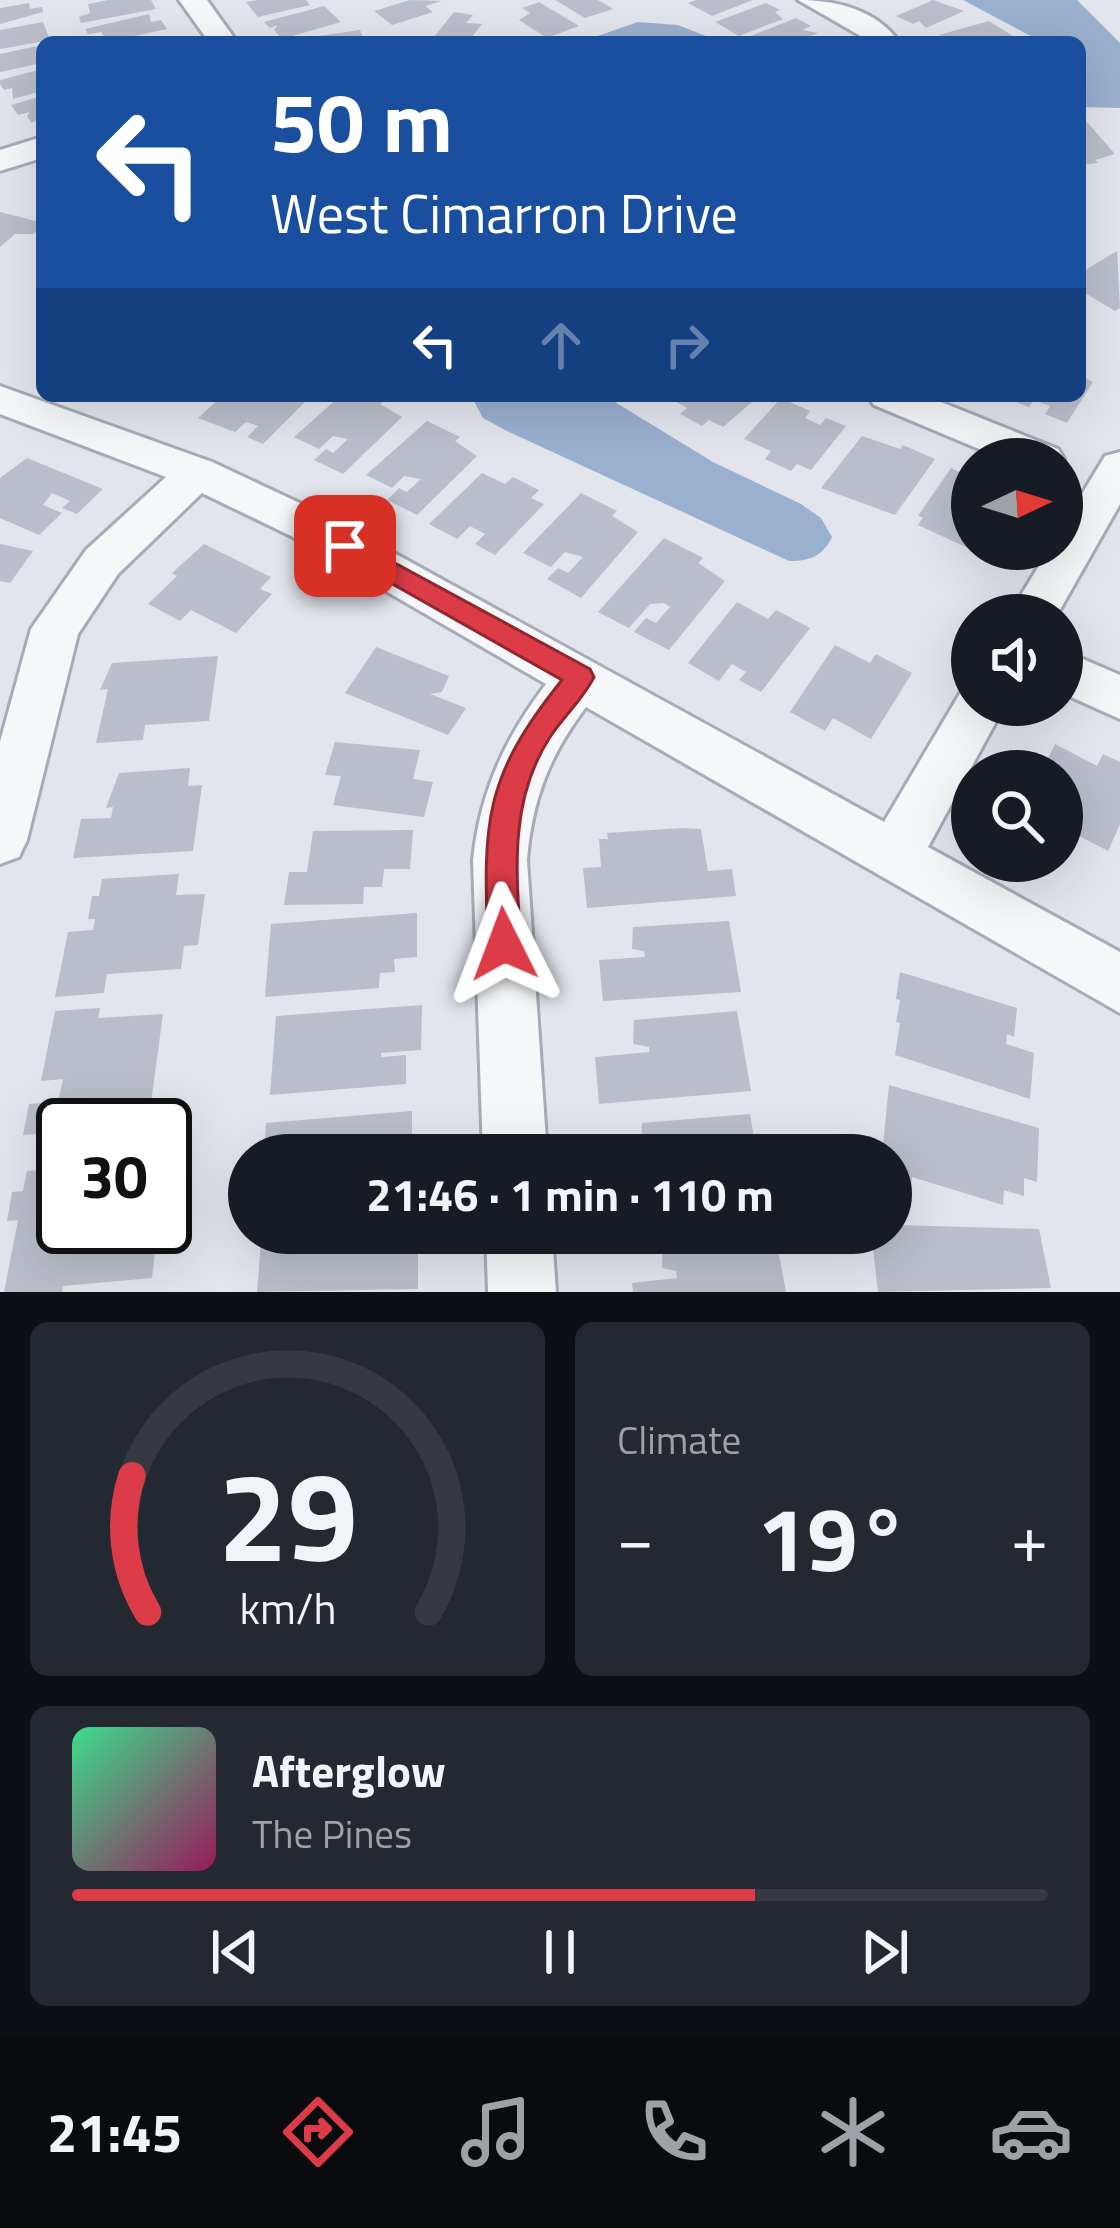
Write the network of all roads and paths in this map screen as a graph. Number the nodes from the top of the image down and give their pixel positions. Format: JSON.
{"nodes":[{"id":1,"x":193,"y":0,"type":"edge"},
{"id":2,"x":812,"y":0,"type":"edge"},
{"id":3,"x":220,"y":36,"type":"edge"},
{"id":4,"x":881,"y":36,"type":"edge"},
{"id":5,"x":36,"y":149,"type":"edge"},
{"id":6,"x":0,"y":161,"type":"edge"},
{"id":7,"x":0,"y":400,"type":"edge"},
{"id":8,"x":903,"y":402,"type":"edge"},
{"id":9,"x":991,"y":438,"type":"edge"},
{"id":10,"x":1083,"y":471,"type":"edge"},
{"id":11,"x":197,"y":473,"type":"junction"},
{"id":12,"x":1114,"y":477,"type":"edge"},
{"id":13,"x":1045,"y":594,"type":"edge"},
{"id":14,"x":580,"y":677,"type":"junction"},
{"id":15,"x":1083,"y":680,"type":"edge"},
{"id":16,"x":1120,"y":698,"type":"edge"},
{"id":17,"x":968,"y":726,"type":"edge"},
{"id":18,"x":0,"y":840,"type":"edge"},
{"id":19,"x":895,"y":854,"type":"junction"},
{"id":20,"x":1120,"y":984,"type":"edge"},
{"id":21,"x":514,"y":1134,"type":"edge"},
{"id":22,"x":520,"y":1254,"type":"edge"},
{"id":23,"x":522,"y":1292,"type":"edge"}],
"edges":[{"from":1,"to":3,"type":"street"},
{"from":2,"to":4,"type":"street"},
{"from":5,"to":6,"type":"street"},
{"from":7,"to":11,"type":"street"},
{"from":8,"to":9,"type":"street"},
{"from":10,"to":12,"type":"street"},
{"from":11,"to":14,"type":"street"},
{"from":11,"to":18,"type":"street"},
{"from":12,"to":13,"type":"street"},
{"from":14,"to":19,"type":"street"},
{"from":14,"to":21,"type":"street"},
{"from":15,"to":16,"type":"street"},
{"from":17,"to":19,"type":"street"},
{"from":19,"to":20,"type":"street"},
{"from":22,"to":23,"type":"street"}]}
